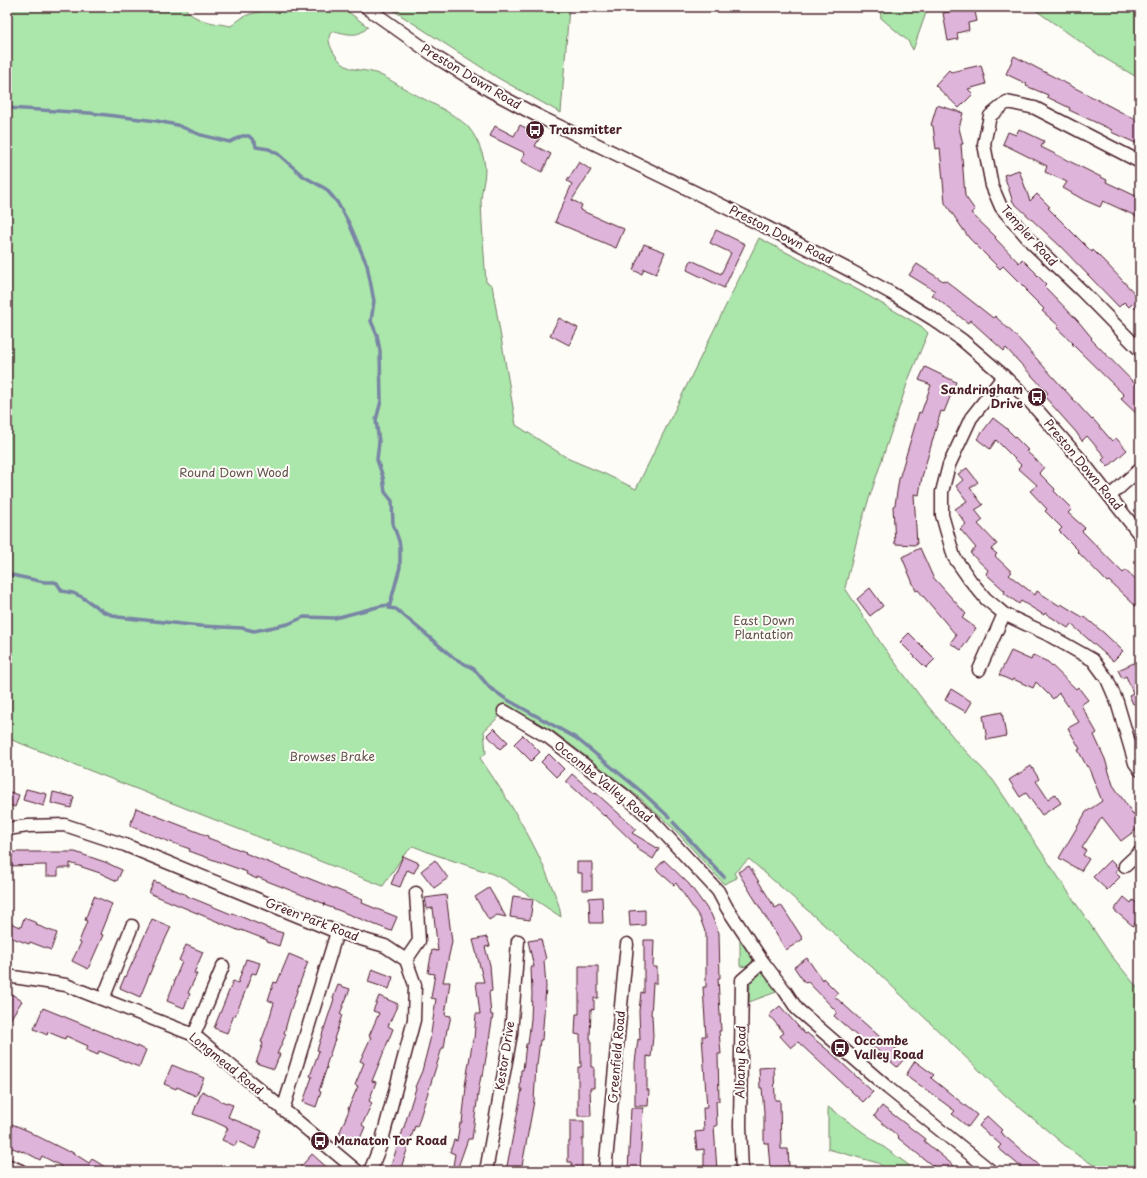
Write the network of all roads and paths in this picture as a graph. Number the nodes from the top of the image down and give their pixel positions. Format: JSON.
{"nodes":[{"id":1,"x":366,"y":7,"type":"edge"},
{"id":2,"x":1140,"y":162,"type":"edge"},
{"id":3,"x":1140,"y":350,"type":"edge"},
{"id":4,"x":1004,"y":376,"type":"junction"},
{"id":5,"x":1140,"y":469,"type":"edge"},
{"id":6,"x":1110,"y":496,"type":"junction"},
{"id":7,"x":1140,"y":535,"type":"edge"},
{"id":8,"x":1004,"y":614,"type":"junction"},
{"id":9,"x":979,"y":670,"type":"dead end"},
{"id":10,"x":504,"y":712,"type":"dead end"},
{"id":11,"x":1140,"y":770,"type":"edge"},
{"id":12,"x":7,"y":829,"type":"edge"},
{"id":13,"x":1140,"y":852,"type":"edge"},
{"id":14,"x":1125,"y":866,"type":"dead end"},
{"id":15,"x":416,"y":893,"type":"dead end"},
{"id":16,"x":132,"y":926,"type":"dead end"},
{"id":17,"x":337,"y":932,"type":"junction"},
{"id":18,"x":518,"y":941,"type":"dead end"},
{"id":19,"x":627,"y":944,"type":"dead end"},
{"id":20,"x":406,"y":960,"type":"junction"},
{"id":21,"x":763,"y":962,"type":"junction"},
{"id":22,"x":224,"y":966,"type":"dead end"},
{"id":23,"x":7,"y":976,"type":"edge"},
{"id":24,"x":103,"y":999,"type":"junction"},
{"id":25,"x":194,"y":1035,"type":"junction"},
{"id":26,"x":283,"y":1110,"type":"junction"},
{"id":27,"x":7,"y":1165,"type":"edge"},
{"id":28,"x":21,"y":1171,"type":"edge"},
{"id":29,"x":357,"y":1171,"type":"edge"},
{"id":30,"x":370,"y":1171,"type":"edge"},
{"id":31,"x":486,"y":1171,"type":"edge"},
{"id":32,"x":605,"y":1171,"type":"edge"},
{"id":33,"x":742,"y":1171,"type":"edge"},
{"id":34,"x":991,"y":1171,"type":"edge"}],
"edges":[{"from":1,"to":4,"type":"street","name":"Preston Down Road"},
{"from":2,"to":3,"type":"street","name":"Templer Road"},
{"from":4,"to":6,"type":"street","name":"Preston Down Road"},
{"from":4,"to":8,"type":"street"},
{"from":5,"to":6,"type":"street"},
{"from":6,"to":7,"type":"street","name":"Preston Down Road"},
{"from":8,"to":9,"type":"street"},
{"from":8,"to":11,"type":"street"},
{"from":10,"to":21,"type":"street","name":"Occombe Valley Road"},
{"from":12,"to":17,"type":"street","name":"Green Park Road"},
{"from":13,"to":14,"type":"street"},
{"from":15,"to":20,"type":"street"},
{"from":16,"to":24,"type":"street"},
{"from":17,"to":20,"type":"street","name":"Green Park Road"},
{"from":17,"to":26,"type":"street"},
{"from":18,"to":31,"type":"street","name":"Kestor Drive"},
{"from":19,"to":32,"type":"street","name":"Greenfield Road"},
{"from":20,"to":30,"type":"street"},
{"from":21,"to":33,"type":"street","name":"Albany Road"},
{"from":21,"to":34,"type":"street","name":"Occombe Valley Road"},
{"from":22,"to":25,"type":"street"},
{"from":23,"to":24,"type":"street","name":"Longmead Road"},
{"from":24,"to":25,"type":"street","name":"Longmead Road"},
{"from":25,"to":26,"type":"street","name":"Longmead Road"},
{"from":26,"to":29,"type":"street","name":"Longmead Road"},
{"from":27,"to":28,"type":"street"}]}
